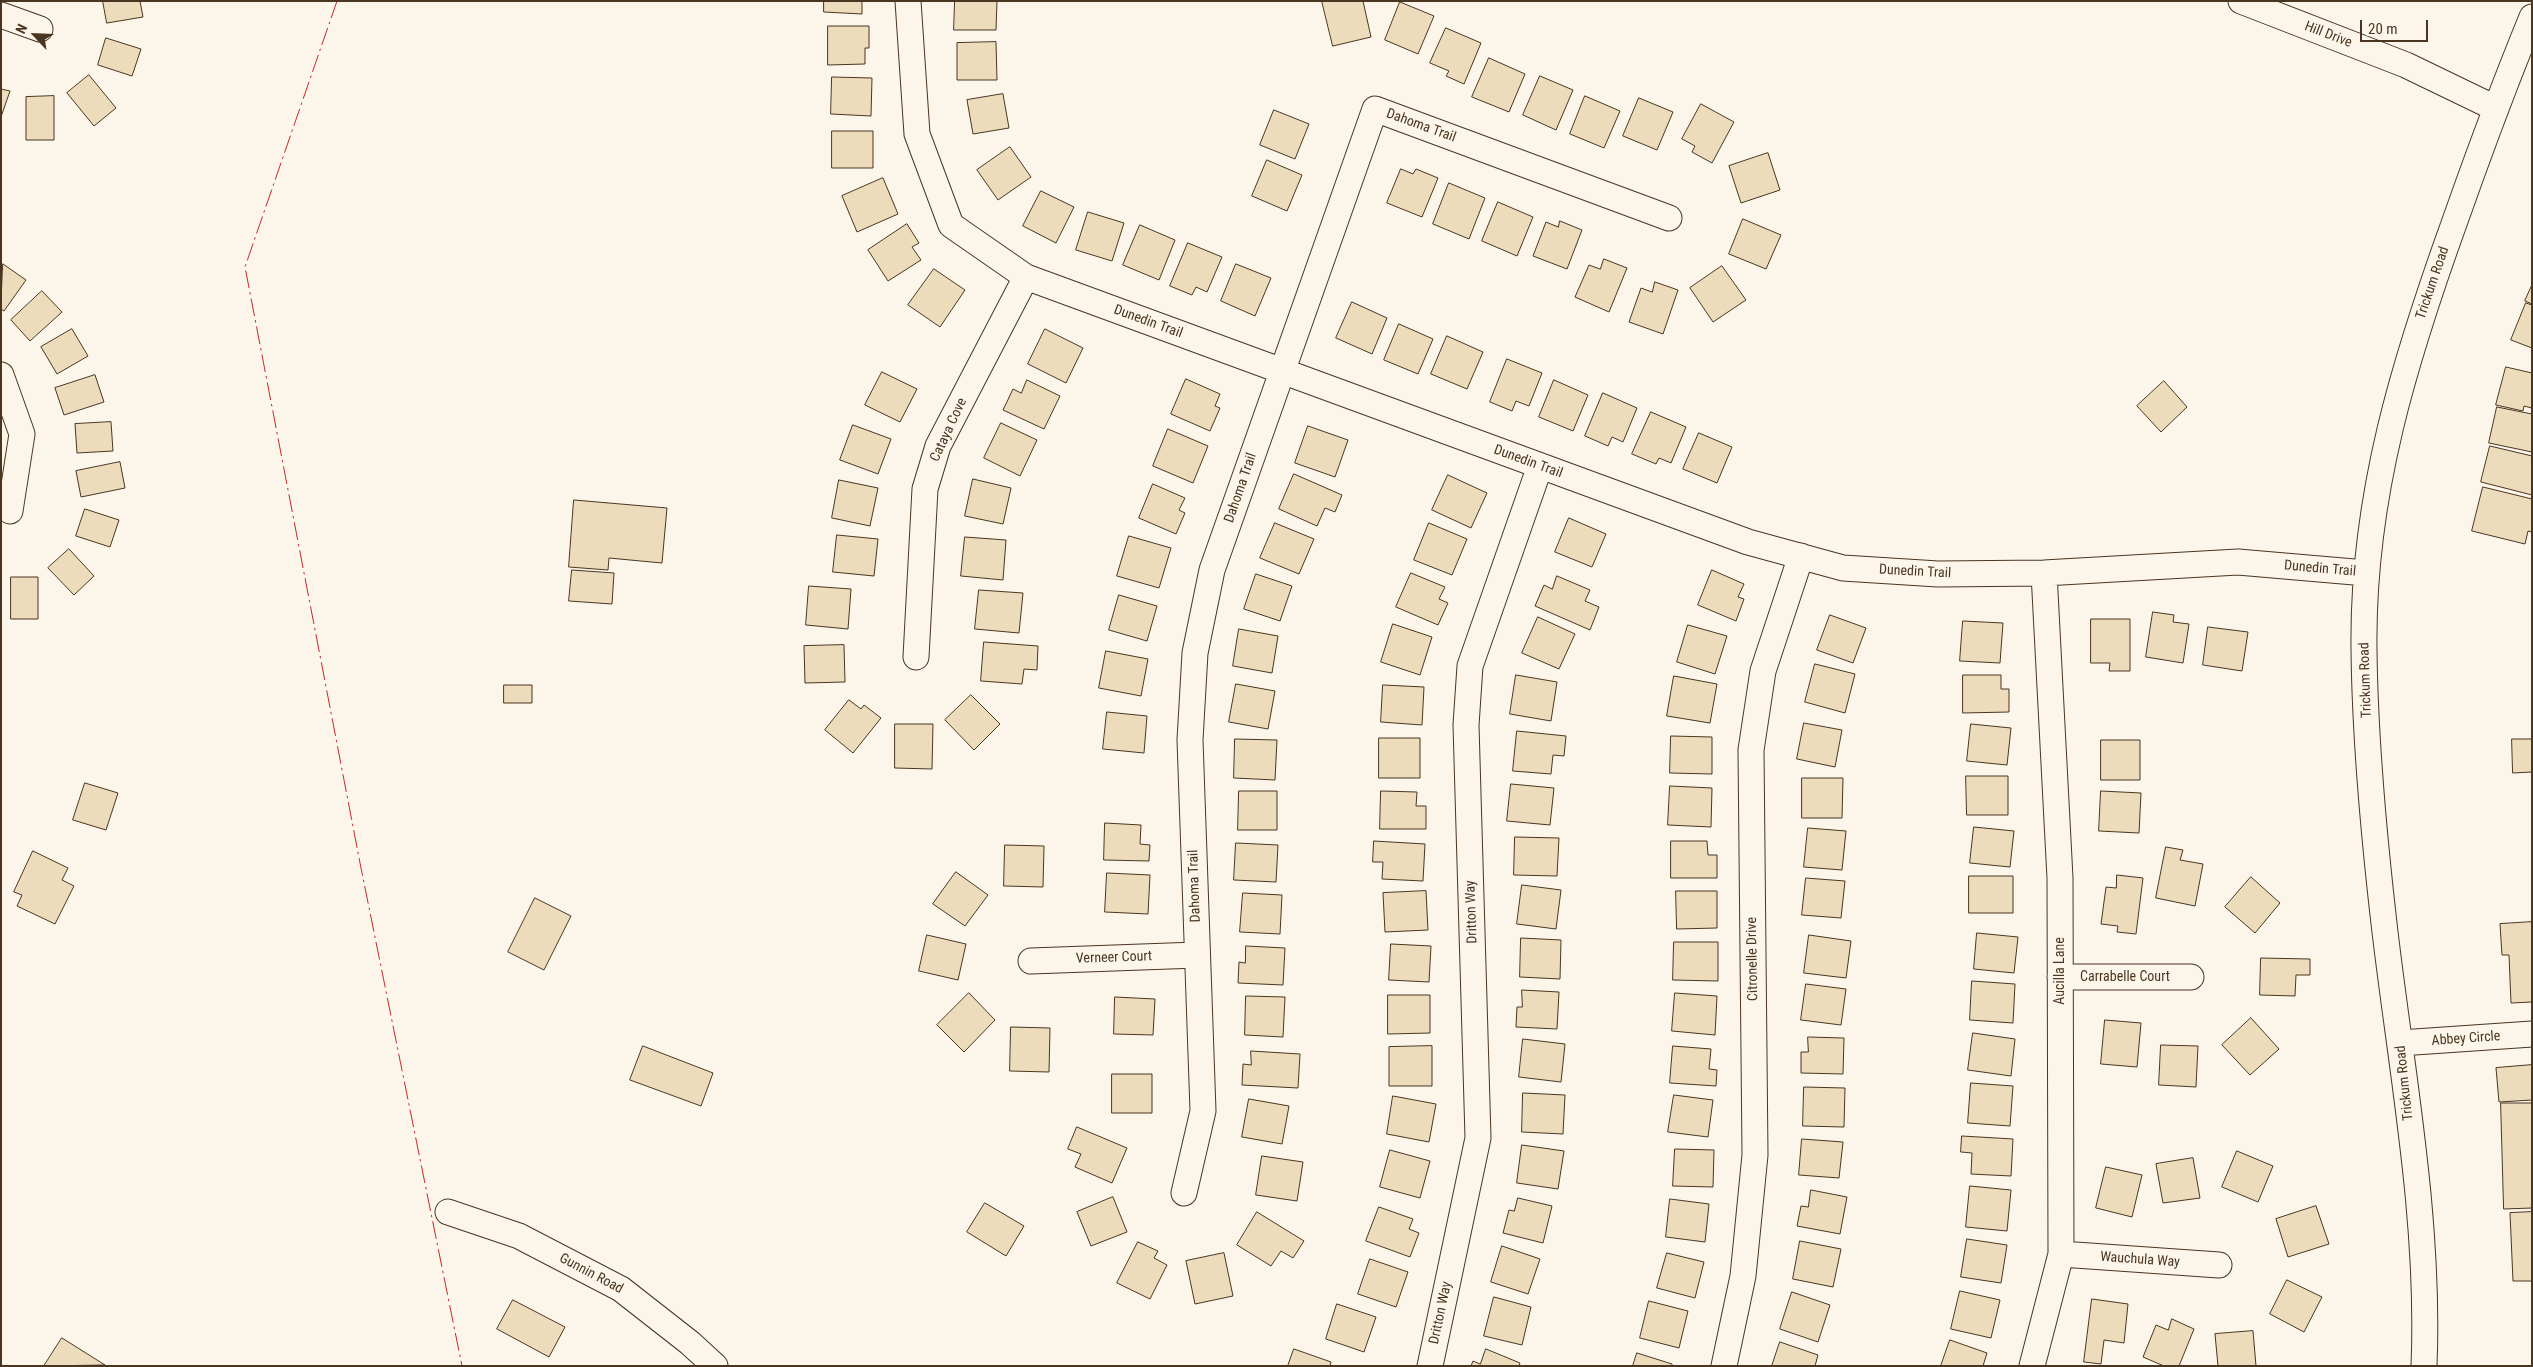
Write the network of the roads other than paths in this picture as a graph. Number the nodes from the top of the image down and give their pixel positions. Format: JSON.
{"nodes":[{"id":1,"x":908,"y":1,"type":"edge"},
{"id":2,"x":2241,"y":1,"type":"edge"},
{"id":3,"x":1,"y":15,"type":"edge"},
{"id":4,"x":2532,"y":17,"type":"edge"},
{"id":5,"x":40,"y":29,"type":"dead end"},
{"id":6,"x":2495,"y":108,"type":"junction"},
{"id":7,"x":1669,"y":218,"type":"dead end"},
{"id":8,"x":1026,"y":277,"type":"junction"},
{"id":9,"x":1281,"y":371,"type":"junction"},
{"id":10,"x":1,"y":375,"type":"edge"},
{"id":11,"x":1540,"y":466,"type":"junction"},
{"id":12,"x":10,"y":511,"type":"dead end"},
{"id":13,"x":1801,"y":556,"type":"junction"},
{"id":14,"x":2044,"y":573,"type":"junction"},
{"id":15,"x":2366,"y":573,"type":"junction"},
{"id":16,"x":916,"y":657,"type":"dead end"},
{"id":17,"x":1197,"y":955,"type":"junction"},
{"id":18,"x":1032,"y":961,"type":"dead end"},
{"id":19,"x":2060,"y":977,"type":"junction"},
{"id":20,"x":2191,"y":977,"type":"dead end"},
{"id":21,"x":2532,"y":1034,"type":"edge"},
{"id":22,"x":2400,"y":1043,"type":"junction"},
{"id":23,"x":1184,"y":1193,"type":"dead end"},
{"id":24,"x":448,"y":1212,"type":"dead end"},
{"id":25,"x":2061,"y":1254,"type":"junction"},
{"id":26,"x":2219,"y":1265,"type":"dead end"},
{"id":27,"x":716,"y":1366,"type":"edge"},
{"id":28,"x":1430,"y":1366,"type":"edge"},
{"id":29,"x":1724,"y":1366,"type":"edge"},
{"id":30,"x":2032,"y":1366,"type":"edge"},
{"id":31,"x":2424,"y":1366,"type":"edge"}],
"edges":[{"from":1,"to":8,"type":"street","name":"Dunedin Trail"},
{"from":2,"to":6,"type":"street","name":"Hill Drive"},
{"from":3,"to":5,"type":"street"},
{"from":4,"to":6,"type":"street","name":"Trickum Road"},
{"from":6,"to":15,"type":"street","name":"Trickum Road"},
{"from":7,"to":9,"type":"street","name":"Dahoma Trail"},
{"from":8,"to":9,"type":"street","name":"Dunedin Trail"},
{"from":8,"to":16,"type":"street","name":"Cataya Cove"},
{"from":9,"to":11,"type":"street","name":"Dunedin Trail"},
{"from":9,"to":17,"type":"street","name":"Dahoma Trail"},
{"from":10,"to":12,"type":"street"},
{"from":11,"to":13,"type":"street","name":"Dunedin Trail"},
{"from":11,"to":28,"type":"street","name":"Dritton Way"},
{"from":13,"to":14,"type":"street","name":"Dunedin Trail"},
{"from":13,"to":29,"type":"street","name":"Citronelle Drive"},
{"from":14,"to":15,"type":"street","name":"Dunedin Trail"},
{"from":14,"to":19,"type":"street","name":"Aucilla Lane"},
{"from":15,"to":22,"type":"street","name":"Trickum Road"},
{"from":17,"to":18,"type":"street","name":"Verneer Court"},
{"from":17,"to":23,"type":"street","name":"Dahoma Trail"},
{"from":19,"to":20,"type":"street","name":"Carrabelle Court"},
{"from":19,"to":25,"type":"street","name":"Aucilla Lane"},
{"from":21,"to":22,"type":"street","name":"Abbey Circle"},
{"from":22,"to":31,"type":"street","name":"Trickum Road"},
{"from":24,"to":27,"type":"street","name":"Gunnin Road"},
{"from":25,"to":26,"type":"street","name":"Wauchula Way"},
{"from":25,"to":30,"type":"street","name":"Aucilla Lane"}]}
